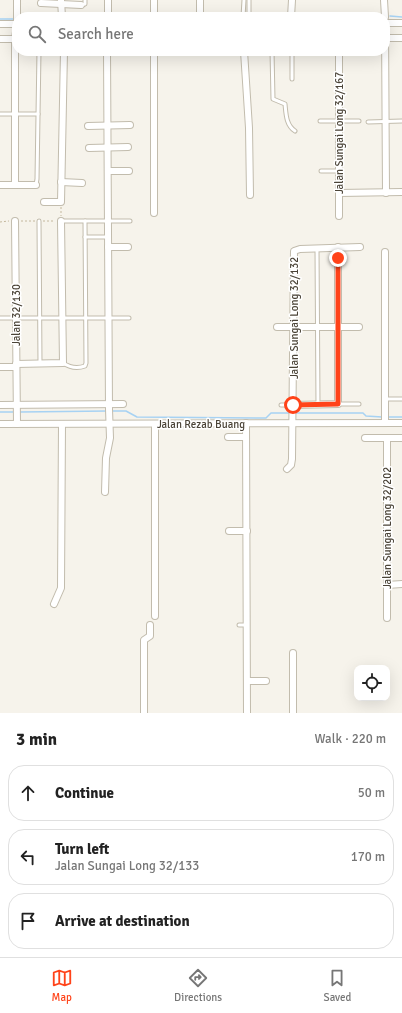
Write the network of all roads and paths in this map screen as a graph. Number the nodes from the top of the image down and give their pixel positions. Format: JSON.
{"nodes":[{"id":1,"x":17,"y":0,"type":"edge"},
{"id":2,"x":108,"y":0,"type":"edge"},
{"id":3,"x":154,"y":0,"type":"edge"},
{"id":4,"x":200,"y":0,"type":"edge"},
{"id":5,"x":244,"y":0,"type":"edge"},
{"id":6,"x":249,"y":0,"type":"edge"},
{"id":7,"x":292,"y":0,"type":"edge"},
{"id":8,"x":384,"y":0,"type":"edge"},
{"id":9,"x":40,"y":1,"type":"edge"},
{"id":10,"x":61,"y":2,"type":"edge"},
{"id":11,"x":83,"y":2,"type":"edge"},
{"id":12,"x":17,"y":12,"type":"edge"},
{"id":13,"x":62,"y":12,"type":"edge"},
{"id":14,"x":108,"y":12,"type":"edge"},
{"id":15,"x":154,"y":12,"type":"edge"},
{"id":16,"x":200,"y":12,"type":"edge"},
{"id":17,"x":243,"y":12,"type":"edge"},
{"id":18,"x":249,"y":12,"type":"edge"},
{"id":19,"x":291,"y":12,"type":"edge"},
{"id":20,"x":385,"y":12,"type":"edge"},
{"id":21,"x":402,"y":23,"type":"edge"},
{"id":22,"x":0,"y":24,"type":"edge"},
{"id":23,"x":12,"y":24,"type":"edge"},
{"id":24,"x":390,"y":24,"type":"edge"},
{"id":25,"x":390,"y":38,"type":"edge"},
{"id":26,"x":402,"y":38,"type":"edge"},
{"id":27,"x":0,"y":39,"type":"edge"},
{"id":28,"x":12,"y":39,"type":"edge"},
{"id":29,"x":16,"y":56,"type":"edge"},
{"id":30,"x":39,"y":56,"type":"edge"},
{"id":31,"x":64,"y":56,"type":"edge"},
{"id":32,"x":108,"y":56,"type":"edge"},
{"id":33,"x":154,"y":56,"type":"edge"},
{"id":34,"x":244,"y":56,"type":"edge"},
{"id":35,"x":272,"y":56,"type":"edge"},
{"id":36,"x":292,"y":56,"type":"edge"},
{"id":37,"x":339,"y":56,"type":"edge"},
{"id":38,"x":385,"y":56,"type":"edge"},
{"id":39,"x":292,"y":80,"type":"dead end"},
{"id":40,"x":0,"y":114,"type":"edge"},
{"id":41,"x":16,"y":114,"type":"junction"},
{"id":42,"x":38,"y":114,"type":"junction"},
{"id":43,"x":320,"y":121,"type":"dead end"},
{"id":44,"x":339,"y":121,"type":"junction"},
{"id":45,"x":359,"y":121,"type":"dead end"},
{"id":46,"x":385,"y":121,"type":"junction"},
{"id":47,"x":402,"y":121,"type":"edge"},
{"id":48,"x":368,"y":122,"type":"dead end"},
{"id":49,"x":130,"y":125,"type":"dead end"},
{"id":50,"x":88,"y":126,"type":"dead end"},
{"id":51,"x":108,"y":126,"type":"junction"},
{"id":52,"x":295,"y":131,"type":"dead end"},
{"id":53,"x":128,"y":147,"type":"dead end"},
{"id":54,"x":89,"y":148,"type":"dead end"},
{"id":55,"x":108,"y":148,"type":"junction"},
{"id":56,"x":108,"y":171,"type":"junction"},
{"id":57,"x":129,"y":171,"type":"dead end"},
{"id":58,"x":321,"y":171,"type":"dead end"},
{"id":59,"x":339,"y":171,"type":"junction"},
{"id":60,"x":61,"y":182,"type":"junction"},
{"id":61,"x":82,"y":183,"type":"dead end"},
{"id":62,"x":0,"y":185,"type":"edge"},
{"id":63,"x":15,"y":185,"type":"junction"},
{"id":64,"x":36,"y":185,"type":"joint"},
{"id":65,"x":402,"y":192,"type":"edge"},
{"id":66,"x":339,"y":193,"type":"junction"},
{"id":67,"x":386,"y":193,"type":"junction"},
{"id":68,"x":250,"y":195,"type":"dead end"},
{"id":69,"x":44,"y":202,"type":"dead end"},
{"id":70,"x":61,"y":202,"type":"junction"},
{"id":71,"x":154,"y":214,"type":"dead end"},
{"id":72,"x":339,"y":216,"type":"dead end"},
{"id":73,"x":15,"y":221,"type":"joint"},
{"id":74,"x":39,"y":221,"type":"dead end"},
{"id":75,"x":61,"y":221,"type":"junction"},
{"id":76,"x":85,"y":221,"type":"junction"},
{"id":77,"x":108,"y":221,"type":"junction"},
{"id":78,"x":130,"y":221,"type":"dead end"},
{"id":79,"x":0,"y":222,"type":"edge"},
{"id":80,"x":85,"y":237,"type":"junction"},
{"id":81,"x":108,"y":237,"type":"junction"},
{"id":82,"x":108,"y":247,"type":"junction"},
{"id":83,"x":128,"y":247,"type":"dead end"},
{"id":84,"x":338,"y":247,"type":"junction"},
{"id":85,"x":360,"y":247,"type":"dead end"},
{"id":86,"x":317,"y":248,"type":"junction"},
{"id":87,"x":385,"y":252,"type":"dead end"},
{"id":88,"x":0,"y":318,"type":"edge"},
{"id":89,"x":16,"y":318,"type":"junction"},
{"id":90,"x":39,"y":318,"type":"junction"},
{"id":91,"x":62,"y":318,"type":"junction"},
{"id":92,"x":86,"y":318,"type":"junction"},
{"id":93,"x":109,"y":318,"type":"junction"},
{"id":94,"x":129,"y":318,"type":"dead end"},
{"id":95,"x":294,"y":326,"type":"junction"},
{"id":96,"x":277,"y":327,"type":"dead end"},
{"id":97,"x":316,"y":327,"type":"junction"},
{"id":98,"x":339,"y":327,"type":"junction"},
{"id":99,"x":359,"y":327,"type":"dead end"},
{"id":100,"x":62,"y":363,"type":"junction"},
{"id":101,"x":40,"y":364,"type":"junction"},
{"id":102,"x":16,"y":366,"type":"junction"},
{"id":103,"x":0,"y":367,"type":"edge"},
{"id":104,"x":385,"y":399,"type":"junction"},
{"id":105,"x":402,"y":399,"type":"edge"},
{"id":106,"x":123,"y":404,"type":"dead end"},
{"id":107,"x":318,"y":404,"type":"junction"},
{"id":108,"x":338,"y":404,"type":"junction"},
{"id":109,"x":358,"y":404,"type":"dead end"},
{"id":110,"x":0,"y":405,"type":"edge"},
{"id":111,"x":281,"y":405,"type":"dead end"},
{"id":112,"x":16,"y":409,"type":"junction"},
{"id":113,"x":109,"y":410,"type":"junction"},
{"id":114,"x":293,"y":410,"type":"junction"},
{"id":115,"x":385,"y":417,"type":"junction"},
{"id":116,"x":402,"y":423,"type":"edge"},
{"id":117,"x":0,"y":424,"type":"edge"},
{"id":118,"x":17,"y":424,"type":"junction"},
{"id":119,"x":62,"y":424,"type":"junction"},
{"id":120,"x":111,"y":424,"type":"junction"},
{"id":121,"x":155,"y":424,"type":"junction"},
{"id":122,"x":246,"y":424,"type":"junction"},
{"id":123,"x":292,"y":424,"type":"junction"},
{"id":124,"x":228,"y":437,"type":"dead end"},
{"id":125,"x":246,"y":437,"type":"junction"},
{"id":126,"x":365,"y":438,"type":"dead end"},
{"id":127,"x":387,"y":438,"type":"junction"},
{"id":128,"x":402,"y":438,"type":"edge"},
{"id":129,"x":287,"y":469,"type":"dead end"},
{"id":130,"x":105,"y":492,"type":"dead end"},
{"id":131,"x":229,"y":530,"type":"dead end"},
{"id":132,"x":247,"y":531,"type":"junction"},
{"id":133,"x":402,"y":584,"type":"edge"},
{"id":134,"x":387,"y":585,"type":"junction"},
{"id":135,"x":54,"y":604,"type":"dead end"},
{"id":136,"x":155,"y":616,"type":"dead end"},
{"id":137,"x":387,"y":618,"type":"dead end"},
{"id":138,"x":150,"y":625,"type":"dead end"},
{"id":139,"x":239,"y":625,"type":"dead end"},
{"id":140,"x":246,"y":625,"type":"junction"},
{"id":141,"x":293,"y":653,"type":"dead end"},
{"id":142,"x":246,"y":681,"type":"junction"},
{"id":143,"x":266,"y":681,"type":"dead end"},
{"id":144,"x":144,"y":713,"type":"edge"},
{"id":145,"x":247,"y":713,"type":"edge"},
{"id":146,"x":293,"y":713,"type":"edge"}],
"edges":[{"from":1,"to":12,"type":"street"},
{"from":2,"to":14,"type":"street"},
{"from":3,"to":15,"type":"street"},
{"from":4,"to":16,"type":"street"},
{"from":5,"to":17,"type":"lane"},
{"from":6,"to":18,"type":"lane"},
{"from":7,"to":19,"type":"street"},
{"from":8,"to":20,"type":"street"},
{"from":9,"to":10,"type":"street"},
{"from":10,"to":11,"type":"street"},
{"from":10,"to":13,"type":"street"},
{"from":21,"to":24,"type":"street"},
{"from":22,"to":23,"type":"street"},
{"from":25,"to":26,"type":"street"},
{"from":27,"to":28,"type":"street"},
{"from":29,"to":41,"type":"street"},
{"from":30,"to":42,"type":"lane"},
{"from":31,"to":60,"type":"street"},
{"from":32,"to":51,"type":"street"},
{"from":33,"to":71,"type":"street"},
{"from":34,"to":68,"type":"street"},
{"from":35,"to":52,"type":"lane"},
{"from":36,"to":39,"type":"lane"},
{"from":37,"to":44,"type":"street","name":"Jalan Sungai Long 32/167"},
{"from":38,"to":46,"type":"street"},
{"from":40,"to":41,"type":"lane"},
{"from":41,"to":42,"type":"lane"},
{"from":41,"to":63,"type":"street"},
{"from":42,"to":64,"type":"lane"},
{"from":43,"to":44,"type":"lane"},
{"from":44,"to":45,"type":"lane"},
{"from":44,"to":59,"type":"street","name":"Jalan Sungai Long 32/167"},
{"from":46,"to":47,"type":"lane"},
{"from":46,"to":48,"type":"lane"},
{"from":46,"to":67,"type":"street"},
{"from":49,"to":51,"type":"street"},
{"from":50,"to":51,"type":"street"},
{"from":51,"to":55,"type":"street"},
{"from":53,"to":55,"type":"street"},
{"from":54,"to":55,"type":"street"},
{"from":55,"to":56,"type":"street"},
{"from":56,"to":57,"type":"street"},
{"from":56,"to":77,"type":"street"},
{"from":58,"to":59,"type":"lane"},
{"from":59,"to":66,"type":"street","name":"Jalan Sungai Long 32/167"},
{"from":60,"to":61,"type":"street"},
{"from":60,"to":70,"type":"street"},
{"from":62,"to":63,"type":"street"},
{"from":63,"to":64,"type":"street"},
{"from":65,"to":67,"type":"street"},
{"from":66,"to":67,"type":"street"},
{"from":66,"to":72,"type":"street","name":"Jalan Sungai Long 32/167"},
{"from":69,"to":70,"type":"street"},
{"from":70,"to":75,"type":"path"},
{"from":73,"to":79,"type":"path"},
{"from":73,"to":89,"type":"street","name":"Jalan 32/130"},
{"from":74,"to":90,"type":"lane"},
{"from":75,"to":76,"type":"lane"},
{"from":75,"to":91,"type":"street"},
{"from":76,"to":77,"type":"lane"},
{"from":76,"to":80,"type":"lane"},
{"from":77,"to":78,"type":"lane"},
{"from":77,"to":81,"type":"street"},
{"from":80,"to":81,"type":"lane"},
{"from":80,"to":92,"type":"lane"},
{"from":81,"to":82,"type":"street"},
{"from":82,"to":83,"type":"street"},
{"from":82,"to":93,"type":"street"},
{"from":84,"to":85,"type":"street"},
{"from":84,"to":86,"type":"street"},
{"from":84,"to":98,"type":"street"},
{"from":86,"to":95,"type":"street","name":"Jalan Sungai Long 32/132"},
{"from":86,"to":97,"type":"lane"},
{"from":87,"to":104,"type":"street"},
{"from":88,"to":89,"type":"lane"},
{"from":89,"to":90,"type":"lane"},
{"from":89,"to":102,"type":"street","name":"Jalan 32/130"},
{"from":90,"to":91,"type":"lane"},
{"from":90,"to":101,"type":"lane"},
{"from":91,"to":92,"type":"lane"},
{"from":91,"to":100,"type":"street"},
{"from":92,"to":93,"type":"lane"},
{"from":92,"to":100,"type":"lane"},
{"from":93,"to":94,"type":"lane"},
{"from":93,"to":113,"type":"street"},
{"from":95,"to":96,"type":"street"},
{"from":95,"to":97,"type":"street"},
{"from":95,"to":114,"type":"street","name":"Jalan Sungai Long 32/132"},
{"from":97,"to":98,"type":"street"},
{"from":97,"to":107,"type":"lane"},
{"from":98,"to":99,"type":"street"},
{"from":98,"to":108,"type":"street"},
{"from":100,"to":101,"type":"street"},
{"from":101,"to":102,"type":"street"},
{"from":102,"to":103,"type":"street"},
{"from":102,"to":112,"type":"street","name":"Jalan 32/130"},
{"from":104,"to":105,"type":"lane"},
{"from":104,"to":115,"type":"street"},
{"from":106,"to":113,"type":"street"},
{"from":107,"to":108,"type":"street"},
{"from":107,"to":114,"type":"street"},
{"from":108,"to":109,"type":"lane"},
{"from":110,"to":112,"type":"street"},
{"from":111,"to":114,"type":"lane"},
{"from":112,"to":113,"type":"street"},
{"from":112,"to":118,"type":"street","name":"Jalan 32/130"},
{"from":113,"to":120,"type":"street"},
{"from":114,"to":123,"type":"street","name":"Jalan Sungai Long 32/132"},
{"from":115,"to":116,"type":"street","name":"Jalan Rezab Buang"},
{"from":115,"to":123,"type":"street","name":"Jalan Rezab Buang"},
{"from":117,"to":118,"type":"street","name":"Jalan Rezab Buang"},
{"from":118,"to":119,"type":"street","name":"Jalan Rezab Buang"},
{"from":119,"to":120,"type":"street","name":"Jalan Rezab Buang"},
{"from":119,"to":135,"type":"street"},
{"from":120,"to":121,"type":"street","name":"Jalan Rezab Buang"},
{"from":120,"to":130,"type":"street"},
{"from":121,"to":122,"type":"street","name":"Jalan Rezab Buang"},
{"from":121,"to":136,"type":"street"},
{"from":122,"to":123,"type":"street","name":"Jalan Rezab Buang"},
{"from":122,"to":125,"type":"street"},
{"from":123,"to":129,"type":"street","name":"Jalan Sungai Long 32/132"},
{"from":124,"to":125,"type":"street"},
{"from":125,"to":132,"type":"street"},
{"from":126,"to":127,"type":"street"},
{"from":127,"to":128,"type":"street"},
{"from":127,"to":134,"type":"street","name":"Jalan Sungai Long 32/202"},
{"from":131,"to":132,"type":"street"},
{"from":132,"to":140,"type":"street"},
{"from":133,"to":134,"type":"street"},
{"from":134,"to":137,"type":"street","name":"Jalan Sungai Long 32/202"},
{"from":138,"to":144,"type":"street"},
{"from":139,"to":140,"type":"lane"},
{"from":140,"to":142,"type":"street"},
{"from":141,"to":146,"type":"street"},
{"from":142,"to":143,"type":"street"},
{"from":142,"to":145,"type":"street"}]}
